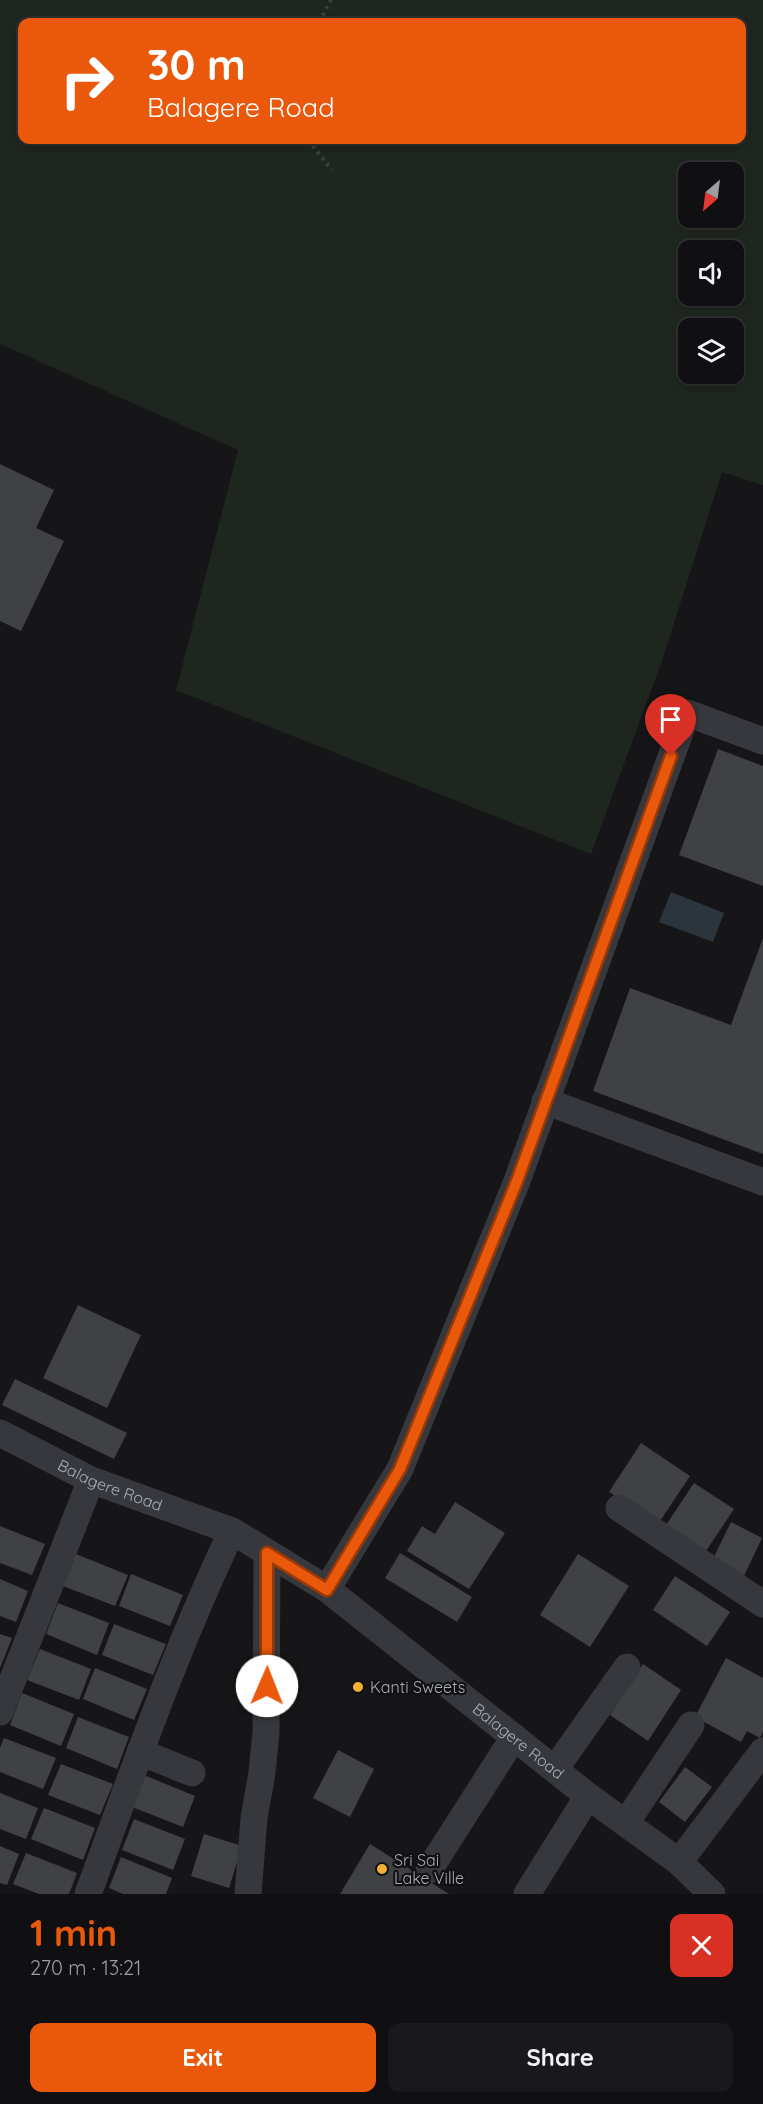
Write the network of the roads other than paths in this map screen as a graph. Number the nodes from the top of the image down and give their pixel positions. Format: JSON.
{"nodes":[{"id":1,"x":763,"y":741,"type":"edge"},
{"id":2,"x":545,"y":1101,"type":"junction"},
{"id":3,"x":763,"y":1182,"type":"edge"},
{"id":4,"x":0,"y":1434,"type":"edge"},
{"id":5,"x":91,"y":1480,"type":"junction"},
{"id":6,"x":619,"y":1508,"type":"dead end"},
{"id":7,"x":232,"y":1531,"type":"junction"},
{"id":8,"x":267,"y":1553,"type":"junction"},
{"id":9,"x":327,"y":1590,"type":"junction"},
{"id":10,"x":763,"y":1604,"type":"edge"},
{"id":11,"x":627,"y":1667,"type":"dead end"},
{"id":12,"x":0,"y":1712,"type":"edge"},
{"id":13,"x":691,"y":1725,"type":"dead end"},
{"id":14,"x":514,"y":1737,"type":"junction"},
{"id":15,"x":763,"y":1751,"type":"edge"},
{"id":16,"x":140,"y":1752,"type":"junction"},
{"id":17,"x":555,"y":1769,"type":"junction"},
{"id":18,"x":192,"y":1773,"type":"dead end"},
{"id":19,"x":588,"y":1796,"type":"junction"},
{"id":20,"x":626,"y":1823,"type":"junction"},
{"id":21,"x":679,"y":1862,"type":"junction"},
{"id":22,"x":429,"y":1870,"type":"dead end"},
{"id":23,"x":88,"y":1894,"type":"edge"},
{"id":24,"x":248,"y":1894,"type":"edge"},
{"id":25,"x":527,"y":1894,"type":"edge"},
{"id":26,"x":712,"y":1894,"type":"edge"}],
"edges":[{"from":1,"to":2,"type":"street"},
{"from":2,"to":3,"type":"street"},
{"from":2,"to":9,"type":"street"},
{"from":4,"to":5,"type":"street","name":"Balagere Road"},
{"from":5,"to":7,"type":"street","name":"Balagere Road"},
{"from":5,"to":12,"type":"street"},
{"from":6,"to":10,"type":"street"},
{"from":7,"to":8,"type":"street","name":"Balagere Road"},
{"from":7,"to":16,"type":"street"},
{"from":8,"to":9,"type":"street","name":"Balagere Road"},
{"from":8,"to":24,"type":"street"},
{"from":9,"to":14,"type":"street","name":"Balagere Road"},
{"from":11,"to":17,"type":"street"},
{"from":13,"to":20,"type":"street"},
{"from":14,"to":17,"type":"street","name":"Balagere Road"},
{"from":14,"to":22,"type":"street"},
{"from":15,"to":21,"type":"street"},
{"from":16,"to":18,"type":"street"},
{"from":16,"to":23,"type":"street"},
{"from":17,"to":19,"type":"street","name":"Balagere Road"},
{"from":19,"to":20,"type":"street","name":"Balagere Road"},
{"from":19,"to":25,"type":"street"},
{"from":20,"to":21,"type":"street","name":"Balagere Road"},
{"from":21,"to":26,"type":"street","name":"Balagere Road"}]}
